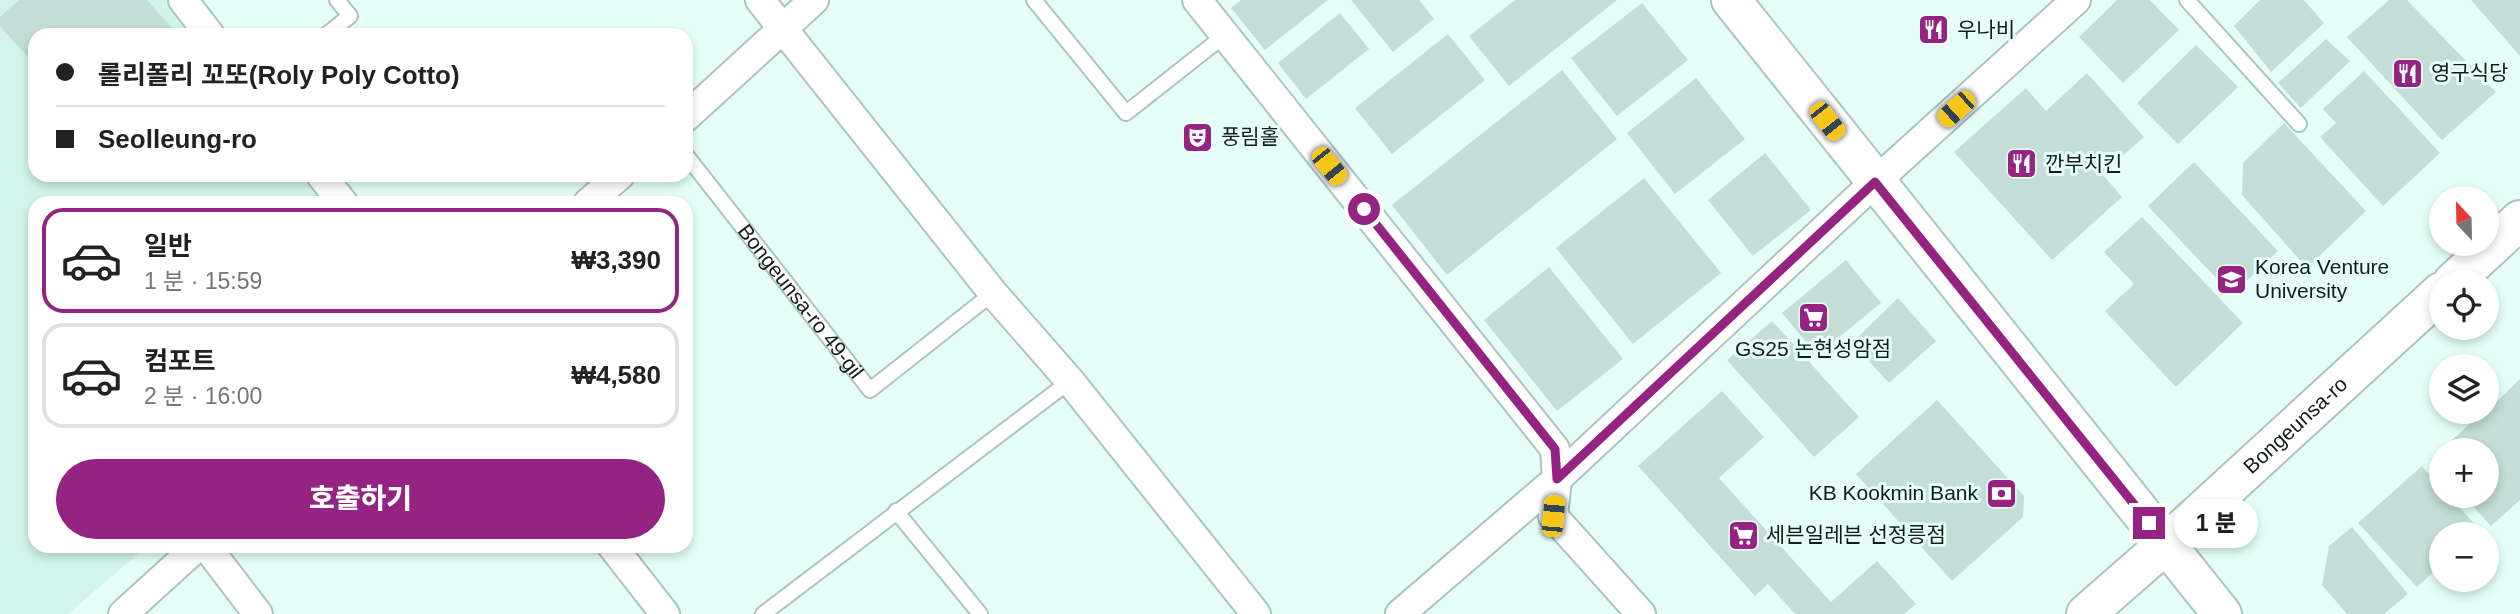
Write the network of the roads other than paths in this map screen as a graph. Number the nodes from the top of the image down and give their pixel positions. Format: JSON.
{"nodes":[{"id":1,"x":183,"y":0,"type":"edge"},
{"id":2,"x":337,"y":0,"type":"edge"},
{"id":3,"x":760,"y":0,"type":"edge"},
{"id":4,"x":814,"y":0,"type":"edge"},
{"id":5,"x":1034,"y":0,"type":"edge"},
{"id":6,"x":1197,"y":0,"type":"edge"},
{"id":7,"x":1731,"y":0,"type":"edge"},
{"id":8,"x":2076,"y":0,"type":"edge"},
{"id":9,"x":2187,"y":0,"type":"edge"},
{"id":10,"x":205,"y":28,"type":"edge"},
{"id":11,"x":335,"y":28,"type":"edge"},
{"id":12,"x":782,"y":28,"type":"junction"},
{"id":13,"x":1225,"y":35,"type":"junction"},
{"id":14,"x":693,"y":111,"type":"edge"},
{"id":15,"x":2300,"y":124,"type":"dead end"},
{"id":16,"x":693,"y":164,"type":"edge"},
{"id":17,"x":326,"y":182,"type":"edge"},
{"id":18,"x":612,"y":182,"type":"edge"},
{"id":19,"x":1875,"y":182,"type":"junction"},
{"id":20,"x":338,"y":196,"type":"edge"},
{"id":21,"x":596,"y":196,"type":"edge"},
{"id":22,"x":2520,"y":220,"type":"edge"},
{"id":23,"x":2466,"y":270,"type":"edge"},
{"id":24,"x":993,"y":293,"type":"junction"},
{"id":25,"x":2429,"y":303,"type":"edge"},
{"id":26,"x":1070,"y":381,"type":"junction"},
{"id":27,"x":1557,"y":479,"type":"junction"},
{"id":28,"x":896,"y":511,"type":"junction"},
{"id":29,"x":2166,"y":544,"type":"junction"},
{"id":30,"x":190,"y":553,"type":"edge"},
{"id":31,"x":211,"y":553,"type":"edge"},
{"id":32,"x":617,"y":553,"type":"edge"},
{"id":33,"x":123,"y":614,"type":"edge"},
{"id":34,"x":258,"y":614,"type":"edge"},
{"id":35,"x":665,"y":614,"type":"edge"},
{"id":36,"x":763,"y":614,"type":"edge"},
{"id":37,"x":980,"y":614,"type":"edge"},
{"id":38,"x":1256,"y":614,"type":"edge"},
{"id":39,"x":1400,"y":614,"type":"edge"},
{"id":40,"x":1641,"y":614,"type":"edge"},
{"id":41,"x":2086,"y":614,"type":"edge"},
{"id":42,"x":2222,"y":614,"type":"edge"}],
"edges":[{"from":1,"to":10,"type":"street"},
{"from":2,"to":11,"type":"lane"},
{"from":3,"to":12,"type":"street"},
{"from":4,"to":12,"type":"street"},
{"from":5,"to":13,"type":"lane"},
{"from":6,"to":13,"type":"street"},
{"from":7,"to":19,"type":"main road"},
{"from":8,"to":19,"type":"street"},
{"from":9,"to":15,"type":"lane"},
{"from":12,"to":14,"type":"street"},
{"from":12,"to":24,"type":"street"},
{"from":13,"to":27,"type":"street"},
{"from":16,"to":24,"type":"lane","name":"Bongeunsa-ro 49-gil"},
{"from":17,"to":20,"type":"street"},
{"from":18,"to":21,"type":"street"},
{"from":19,"to":27,"type":"street"},
{"from":19,"to":29,"type":"main road"},
{"from":22,"to":23,"type":"main road"},
{"from":24,"to":26,"type":"street"},
{"from":25,"to":29,"type":"main road","name":"Bongeunsa-ro"},
{"from":26,"to":28,"type":"lane"},
{"from":26,"to":38,"type":"street"},
{"from":27,"to":39,"type":"street"},
{"from":27,"to":40,"type":"street"},
{"from":28,"to":36,"type":"lane"},
{"from":28,"to":37,"type":"lane"},
{"from":29,"to":41,"type":"main road","name":"Bongeunsa-ro"},
{"from":29,"to":42,"type":"main road"},
{"from":30,"to":33,"type":"street"},
{"from":31,"to":34,"type":"street"},
{"from":32,"to":35,"type":"street"}]}
